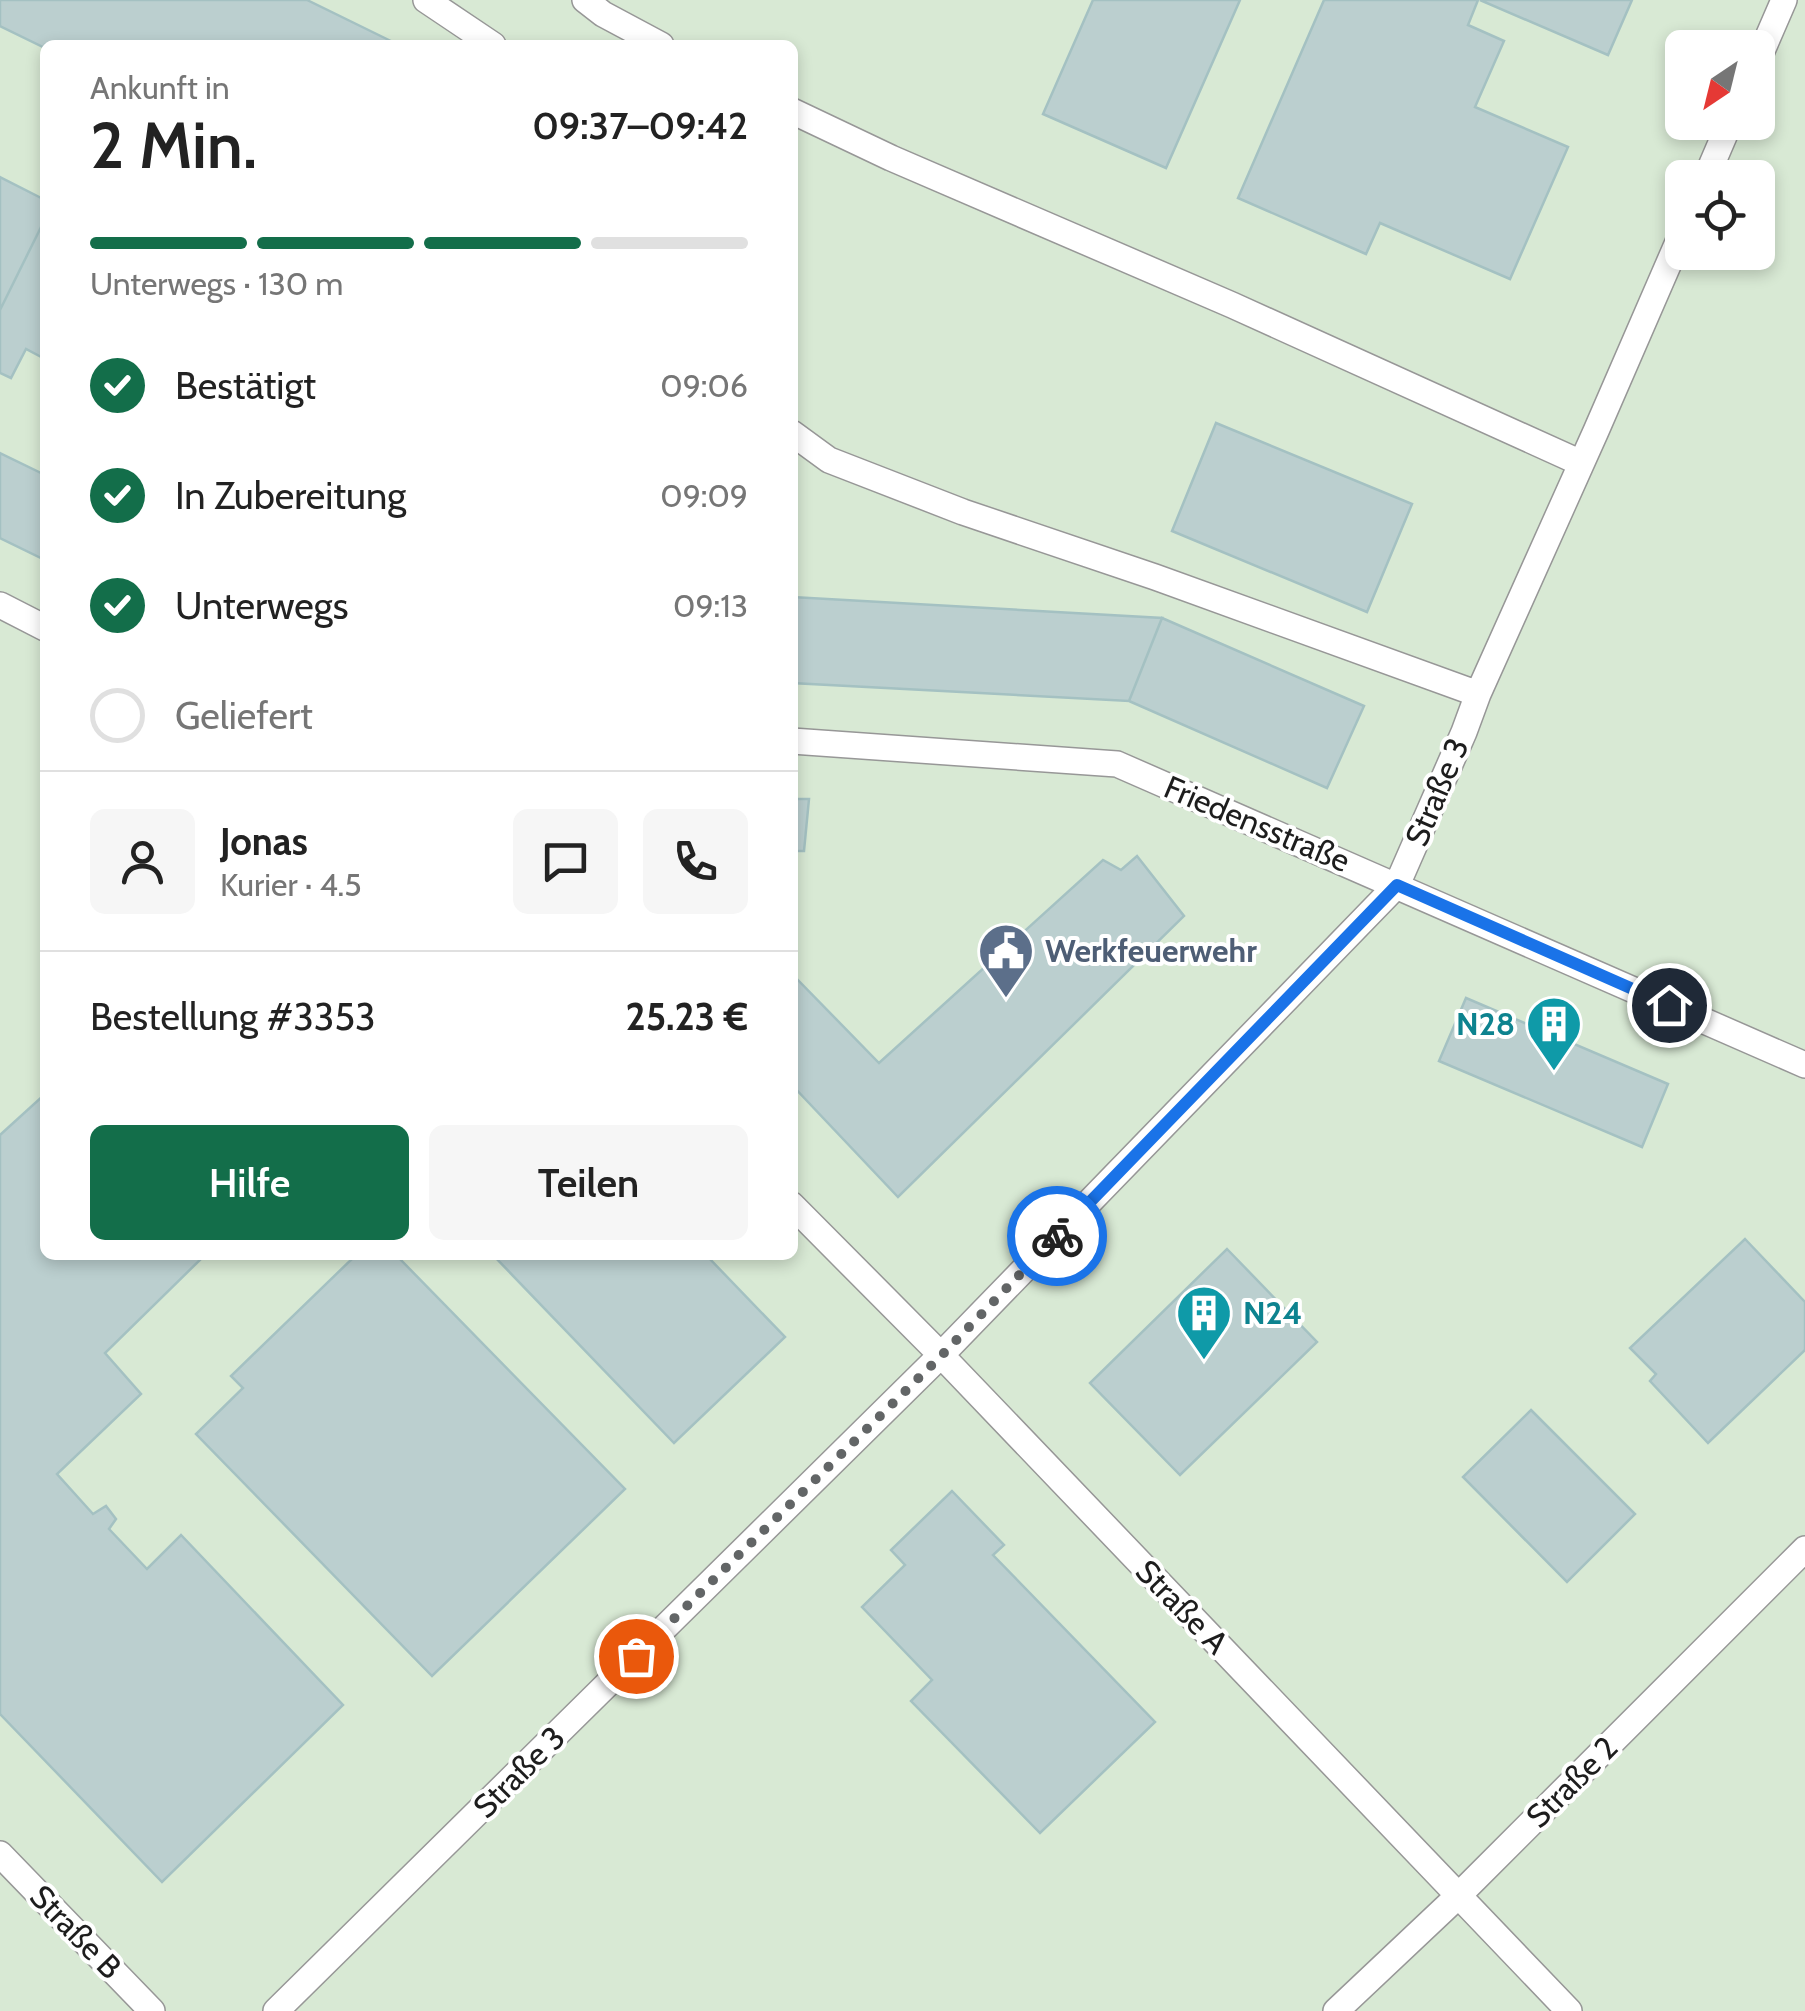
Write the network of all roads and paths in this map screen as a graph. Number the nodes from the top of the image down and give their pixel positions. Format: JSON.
{"nodes":[{"id":1,"x":426,"y":0,"type":"edge"},
{"id":2,"x":584,"y":0,"type":"edge"},
{"id":3,"x":1784,"y":0,"type":"edge"},
{"id":4,"x":1771,"y":30,"type":"edge"},
{"id":5,"x":486,"y":40,"type":"edge"},
{"id":6,"x":652,"y":40,"type":"edge"},
{"id":7,"x":798,"y":114,"type":"edge"},
{"id":8,"x":1666,"y":270,"type":"edge"},
{"id":9,"x":798,"y":437,"type":"edge"},
{"id":10,"x":1582,"y":463,"type":"junction"},
{"id":11,"x":0,"y":605,"type":"edge"},
{"id":12,"x":40,"y":625,"type":"edge"},
{"id":13,"x":1478,"y":694,"type":"junction"},
{"id":14,"x":798,"y":742,"type":"edge"},
{"id":15,"x":1397,"y":885,"type":"junction"},
{"id":16,"x":1805,"y":1065,"type":"edge"},
{"id":17,"x":798,"y":1211,"type":"edge"},
{"id":18,"x":941,"y":1356,"type":"junction"},
{"id":19,"x":1805,"y":1549,"type":"edge"},
{"id":20,"x":0,"y":1854,"type":"edge"},
{"id":21,"x":1458,"y":1896,"type":"junction"},
{"id":22,"x":152,"y":2011,"type":"edge"},
{"id":23,"x":276,"y":2011,"type":"edge"},
{"id":24,"x":1336,"y":2011,"type":"edge"},
{"id":25,"x":1568,"y":2011,"type":"edge"}],
"edges":[{"from":1,"to":5,"type":"lane"},
{"from":2,"to":6,"type":"lane"},
{"from":3,"to":4,"type":"lane"},
{"from":7,"to":10,"type":"lane"},
{"from":8,"to":10,"type":"lane","name":"Straße 3"},
{"from":9,"to":13,"type":"lane"},
{"from":10,"to":13,"type":"lane","name":"Straße 3"},
{"from":11,"to":12,"type":"lane"},
{"from":13,"to":15,"type":"lane","name":"Straße 3"},
{"from":14,"to":15,"type":"lane","name":"Friedensstraße"},
{"from":15,"to":16,"type":"lane","name":"Friedensstraße"},
{"from":15,"to":18,"type":"lane","name":"Straße 3"},
{"from":17,"to":18,"type":"lane","name":"Straße A"},
{"from":18,"to":21,"type":"lane","name":"Straße A"},
{"from":18,"to":23,"type":"lane","name":"Straße 3"},
{"from":19,"to":21,"type":"lane","name":"Straße 2"},
{"from":20,"to":22,"type":"lane","name":"Straße B"},
{"from":21,"to":24,"type":"lane","name":"Straße 2"},
{"from":21,"to":25,"type":"lane","name":"Straße A"}]}
